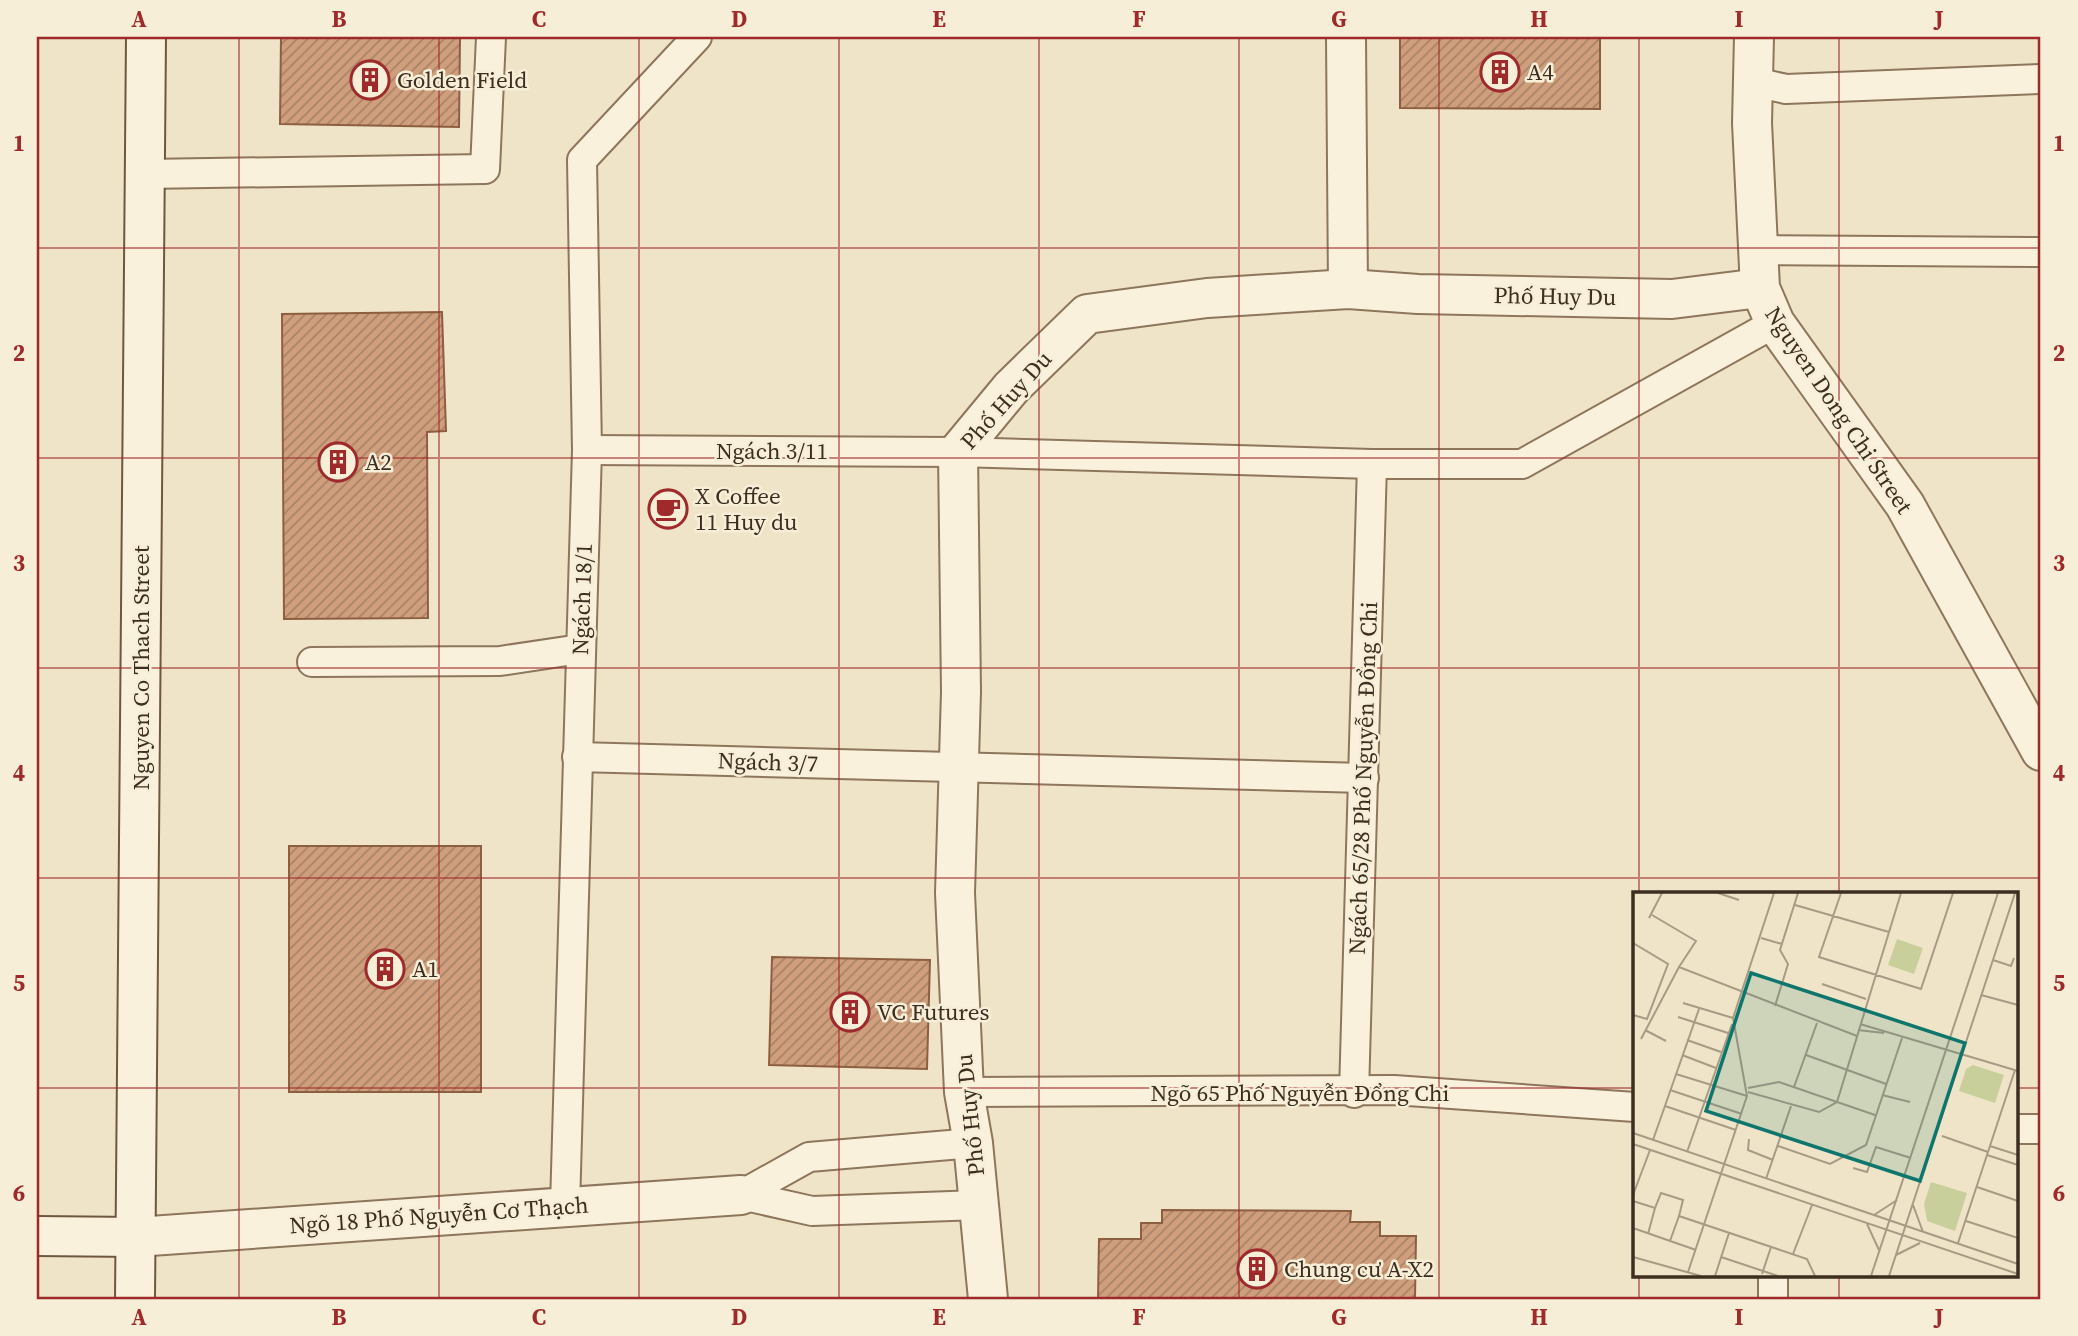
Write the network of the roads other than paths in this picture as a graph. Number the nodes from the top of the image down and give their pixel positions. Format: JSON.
{"nodes":[{"id":1,"x":146,"y":37,"type":"edge"},
{"id":2,"x":491,"y":37,"type":"edge"},
{"id":3,"x":697,"y":37,"type":"edge"},
{"id":4,"x":1346,"y":37,"type":"edge"},
{"id":5,"x":1754,"y":37,"type":"edge"},
{"id":6,"x":2041,"y":79,"type":"edge"},
{"id":7,"x":1754,"y":82,"type":"junction"},
{"id":8,"x":145,"y":174,"type":"junction"},
{"id":9,"x":1756,"y":250,"type":"junction"},
{"id":10,"x":2041,"y":251,"type":"edge"},
{"id":11,"x":1760,"y":288,"type":"junction"},
{"id":12,"x":1348,"y":289,"type":"junction"},
{"id":13,"x":1776,"y":323,"type":"junction"},
{"id":14,"x":587,"y":450,"type":"junction"},
{"id":15,"x":958,"y":452,"type":"junction"},
{"id":16,"x":1372,"y":464,"type":"junction"},
{"id":17,"x":580,"y":649,"type":"junction"},
{"id":18,"x":312,"y":662,"type":"dead end"},
{"id":19,"x":2041,"y":751,"type":"edge"},
{"id":20,"x":577,"y":757,"type":"junction"},
{"id":21,"x":959,"y":767,"type":"junction"},
{"id":22,"x":1364,"y":778,"type":"junction"},
{"id":23,"x":964,"y":1092,"type":"junction"},
{"id":24,"x":1354,"y":1093,"type":"junction"},
{"id":25,"x":1633,"y":1107,"type":"edge"},
{"id":26,"x":2018,"y":1129,"type":"edge"},
{"id":27,"x":2041,"y":1129,"type":"edge"},
{"id":28,"x":973,"y":1143,"type":"junction"},
{"id":29,"x":741,"y":1195,"type":"junction"},
{"id":30,"x":979,"y":1205,"type":"junction"},
{"id":31,"x":565,"y":1206,"type":"junction"},
{"id":32,"x":37,"y":1236,"type":"edge"},
{"id":33,"x":136,"y":1237,"type":"junction"},
{"id":34,"x":1773,"y":1276,"type":"edge"},
{"id":35,"x":135,"y":1299,"type":"edge"},
{"id":36,"x":988,"y":1299,"type":"edge"},
{"id":37,"x":1773,"y":1299,"type":"edge"}],
"edges":[{"from":1,"to":8,"type":"street","name":"Nguyen Co Thach Street"},
{"from":2,"to":8,"type":"lane"},
{"from":3,"to":14,"type":"lane","name":"Ngách 18/1"},
{"from":4,"to":12,"type":"street"},
{"from":5,"to":7,"type":"street","name":"Nguyen Dong Chi Street"},
{"from":6,"to":7,"type":"lane"},
{"from":7,"to":9,"type":"street","name":"Nguyen Dong Chi Street"},
{"from":8,"to":33,"type":"street","name":"Nguyen Co Thach Street"},
{"from":9,"to":10,"type":"lane"},
{"from":9,"to":11,"type":"street","name":"Nguyen Dong Chi Street"},
{"from":11,"to":12,"type":"street","name":"Phố Huy Du"},
{"from":11,"to":13,"type":"street","name":"Nguyen Dong Chi Street"},
{"from":12,"to":15,"type":"street","name":"Phố Huy Du"},
{"from":13,"to":16,"type":"lane","name":"Ngách 3/11"},
{"from":13,"to":19,"type":"street","name":"Nguyen Dong Chi Street"},
{"from":14,"to":15,"type":"lane","name":"Ngách 3/11"},
{"from":14,"to":17,"type":"lane","name":"Ngách 18/1"},
{"from":15,"to":16,"type":"lane","name":"Ngách 3/11"},
{"from":15,"to":21,"type":"street","name":"Phố Huy Du"},
{"from":16,"to":22,"type":"lane","name":"Ngách 65/28 Phố Nguyễn Đổng Chi"},
{"from":17,"to":18,"type":"lane"},
{"from":17,"to":20,"type":"lane","name":"Ngách 18/1"},
{"from":20,"to":21,"type":"lane","name":"Ngách 3/7"},
{"from":20,"to":31,"type":"lane","name":"Ngách 18/1"},
{"from":21,"to":22,"type":"lane","name":"Ngách 3/7"},
{"from":21,"to":23,"type":"street","name":"Phố Huy Du"},
{"from":22,"to":24,"type":"lane","name":"Ngách 65/28 Phố Nguyễn Đổng Chi"},
{"from":23,"to":24,"type":"lane","name":"Ngõ 65 Phố Nguyễn Đổng Chi"},
{"from":23,"to":28,"type":"street","name":"Phố Huy Du"},
{"from":24,"to":25,"type":"lane","name":"Ngõ 65 Phố Nguyễn Đổng Chi"},
{"from":26,"to":27,"type":"lane"},
{"from":28,"to":29,"type":"lane","name":"Ngõ 18 Phố Nguyễn Cơ Thạch"},
{"from":28,"to":30,"type":"street","name":"Phố Huy Du"},
{"from":29,"to":30,"type":"lane","name":"Ngõ 18 Phố Nguyễn Cơ Thạch"},
{"from":29,"to":31,"type":"street","name":"Ngõ 18 Phố Nguyễn Cơ Thạch"},
{"from":30,"to":36,"type":"street","name":"Phố Huy Du"},
{"from":31,"to":33,"type":"street","name":"Ngõ 18 Phố Nguyễn Cơ Thạch"},
{"from":32,"to":33,"type":"street","name":"Ngõ 18 Phố Nguyễn Cơ Thạch"},
{"from":33,"to":35,"type":"street","name":"Nguyen Co Thach Street"},
{"from":34,"to":37,"type":"lane"}]}
